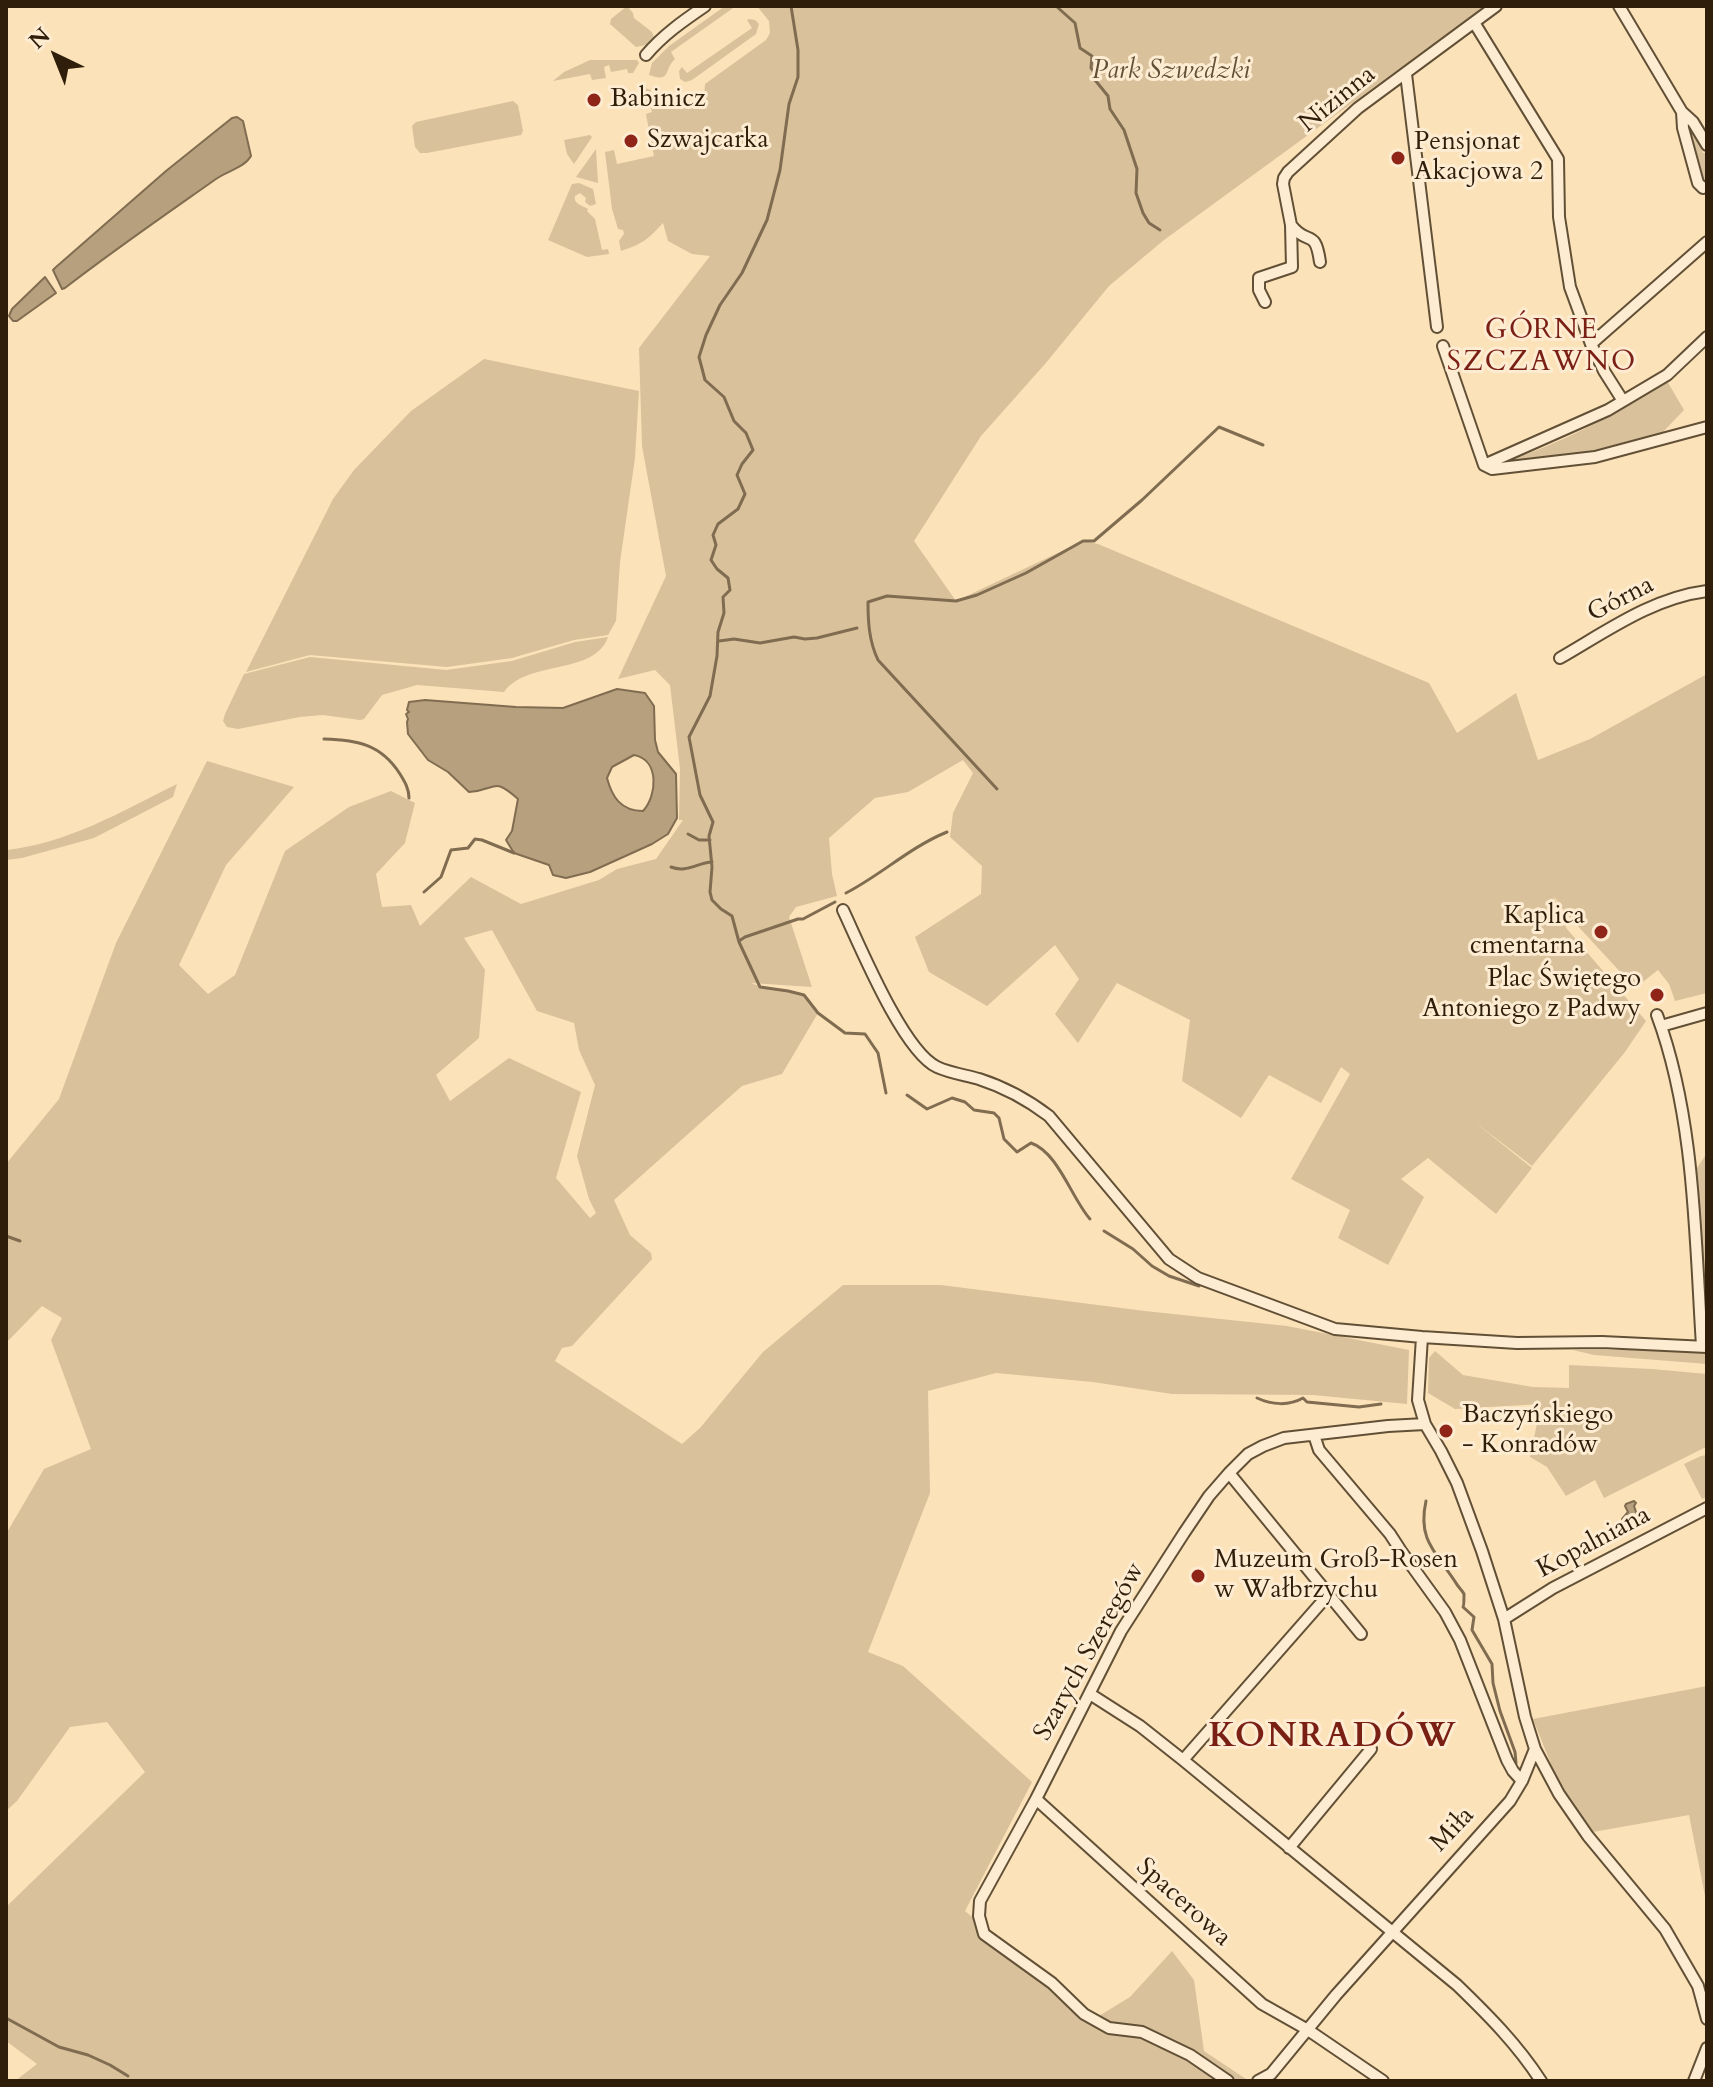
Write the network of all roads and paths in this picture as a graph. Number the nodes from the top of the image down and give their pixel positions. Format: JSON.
{"nodes":[{"id":1,"x":705,"y":6,"type":"edge"},
{"id":2,"x":1496,"y":6,"type":"edge"},
{"id":3,"x":1619,"y":6,"type":"edge"},
{"id":4,"x":1475,"y":24,"type":"junction"},
{"id":5,"x":646,"y":55,"type":"dead end"},
{"id":6,"x":1406,"y":74,"type":"junction"},
{"id":7,"x":1682,"y":112,"type":"junction"},
{"id":8,"x":1707,"y":145,"type":"edge"},
{"id":9,"x":1707,"y":187,"type":"edge"},
{"id":10,"x":1291,"y":225,"type":"junction"},
{"id":11,"x":1707,"y":242,"type":"edge"},
{"id":12,"x":1320,"y":262,"type":"dead end"},
{"id":13,"x":1265,"y":302,"type":"dead end"},
{"id":14,"x":1437,"y":327,"type":"dead end"},
{"id":15,"x":1707,"y":337,"type":"edge"},
{"id":16,"x":1591,"y":344,"type":"junction"},
{"id":17,"x":1443,"y":346,"type":"dead end"},
{"id":18,"x":1623,"y":401,"type":"junction"},
{"id":19,"x":1707,"y":427,"type":"edge"},
{"id":20,"x":1484,"y":465,"type":"junction"},
{"id":21,"x":1707,"y":591,"type":"edge"},
{"id":22,"x":1560,"y":658,"type":"dead end"},
{"id":23,"x":843,"y":910,"type":"dead end"},
{"id":24,"x":1707,"y":1013,"type":"edge"},
{"id":25,"x":1657,"y":1015,"type":"dead end"},
{"id":26,"x":1661,"y":1026,"type":"junction"},
{"id":27,"x":1422,"y":1337,"type":"junction"},
{"id":28,"x":1705,"y":1346,"type":"edge"},
{"id":29,"x":1425,"y":1424,"type":"junction"},
{"id":30,"x":1314,"y":1435,"type":"junction"},
{"id":31,"x":1229,"y":1473,"type":"junction"},
{"id":32,"x":1707,"y":1508,"type":"edge"},
{"id":33,"x":1328,"y":1595,"type":"junction"},
{"id":34,"x":1504,"y":1619,"type":"junction"},
{"id":35,"x":1361,"y":1634,"type":"dead end"},
{"id":36,"x":1090,"y":1694,"type":"junction"},
{"id":37,"x":1371,"y":1749,"type":"dead end"},
{"id":38,"x":1535,"y":1749,"type":"junction"},
{"id":39,"x":1183,"y":1760,"type":"junction"},
{"id":40,"x":1522,"y":1781,"type":"junction"},
{"id":41,"x":1036,"y":1799,"type":"junction"},
{"id":42,"x":1289,"y":1848,"type":"junction"},
{"id":43,"x":1392,"y":1933,"type":"junction"},
{"id":44,"x":1707,"y":2019,"type":"edge"},
{"id":45,"x":1308,"y":2030,"type":"junction"},
{"id":46,"x":1707,"y":2048,"type":"edge"},
{"id":47,"x":1228,"y":2081,"type":"edge"},
{"id":48,"x":1258,"y":2081,"type":"edge"},
{"id":49,"x":1383,"y":2081,"type":"edge"},
{"id":50,"x":1541,"y":2081,"type":"edge"},
{"id":51,"x":1694,"y":2081,"type":"edge"}],
"edges":[{"from":1,"to":5,"type":"street"},
{"from":2,"to":4,"type":"street","name":"Nizinna"},
{"from":3,"to":7,"type":"street"},
{"from":4,"to":6,"type":"street","name":"Nizinna"},
{"from":4,"to":16,"type":"street"},
{"from":6,"to":10,"type":"street","name":"Nizinna"},
{"from":6,"to":14,"type":"street"},
{"from":7,"to":8,"type":"street"},
{"from":7,"to":9,"type":"street"},
{"from":10,"to":12,"type":"street"},
{"from":10,"to":13,"type":"street","name":"Nizinna"},
{"from":11,"to":16,"type":"street"},
{"from":15,"to":18,"type":"street"},
{"from":16,"to":18,"type":"street"},
{"from":17,"to":20,"type":"street"},
{"from":18,"to":20,"type":"street"},
{"from":19,"to":20,"type":"street"},
{"from":21,"to":22,"type":"street","name":"Górna"},
{"from":23,"to":27,"type":"street"},
{"from":24,"to":26,"type":"street"},
{"from":25,"to":26,"type":"street"},
{"from":26,"to":28,"type":"street"},
{"from":27,"to":28,"type":"street"},
{"from":27,"to":29,"type":"street"},
{"from":29,"to":30,"type":"street","name":"Szarych Szeregów"},
{"from":29,"to":34,"type":"street"},
{"from":30,"to":31,"type":"street","name":"Szarych Szeregów"},
{"from":30,"to":40,"type":"street"},
{"from":31,"to":33,"type":"street"},
{"from":31,"to":36,"type":"street","name":"Szarych Szeregów"},
{"from":32,"to":34,"type":"street","name":"Kopalniana"},
{"from":33,"to":35,"type":"street"},
{"from":33,"to":39,"type":"street"},
{"from":34,"to":38,"type":"street"},
{"from":36,"to":39,"type":"street"},
{"from":36,"to":41,"type":"street","name":"Szarych Szeregów"},
{"from":37,"to":42,"type":"street"},
{"from":38,"to":40,"type":"street","name":"Miła"},
{"from":38,"to":44,"type":"street"},
{"from":39,"to":42,"type":"street"},
{"from":40,"to":43,"type":"street","name":"Miła"},
{"from":41,"to":45,"type":"street","name":"Spacerowa"},
{"from":41,"to":47,"type":"street","name":"Szarych Szeregów"},
{"from":42,"to":43,"type":"street"},
{"from":43,"to":45,"type":"street","name":"Miła"},
{"from":43,"to":50,"type":"street"},
{"from":45,"to":48,"type":"street"},
{"from":45,"to":49,"type":"street","name":"Spacerowa"},
{"from":46,"to":51,"type":"street"}]}
